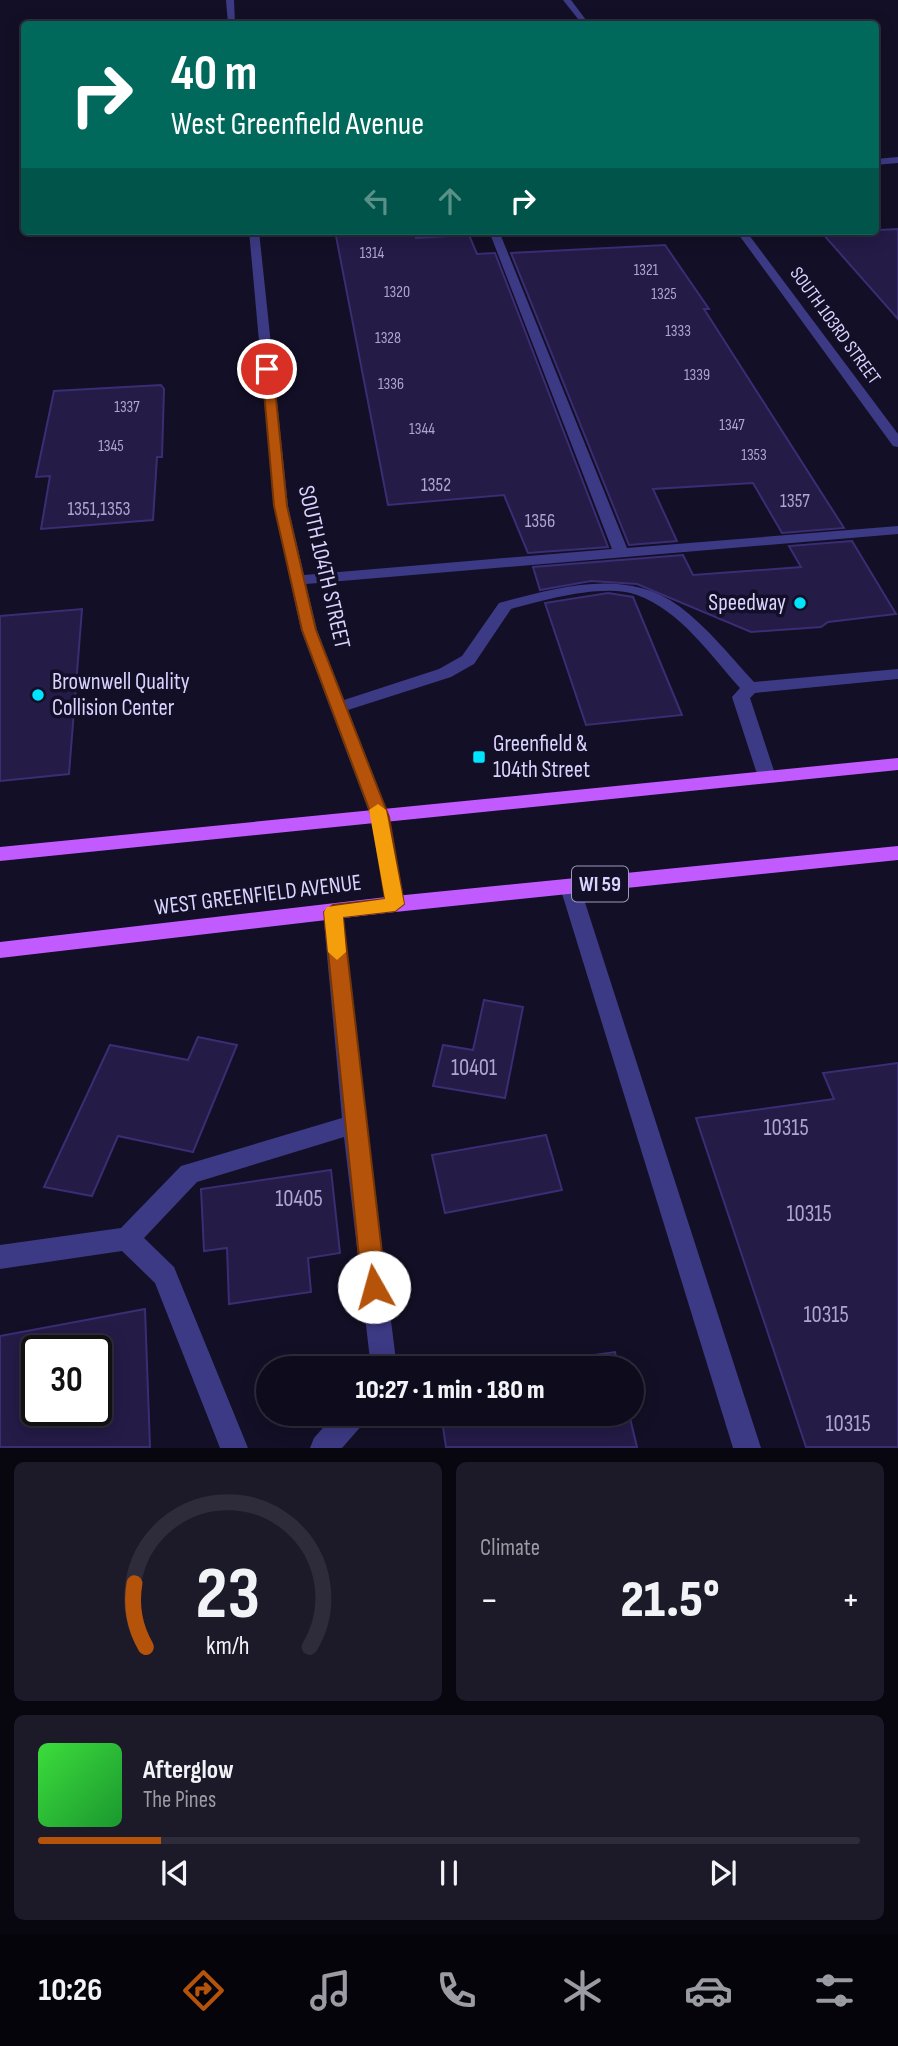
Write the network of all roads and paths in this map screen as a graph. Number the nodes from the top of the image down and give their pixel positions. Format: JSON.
{"nodes":[{"id":1,"x":230,"y":0,"type":"edge"},
{"id":2,"x":567,"y":0,"type":"edge"},
{"id":3,"x":232,"y":21,"type":"edge"},
{"id":4,"x":584,"y":21,"type":"edge"},
{"id":5,"x":898,"y":160,"type":"edge"},
{"id":6,"x":879,"y":162,"type":"edge"},
{"id":7,"x":254,"y":235,"type":"edge"},
{"id":8,"x":496,"y":235,"type":"edge"},
{"id":9,"x":744,"y":235,"type":"edge"},
{"id":10,"x":898,"y":443,"type":"edge"},
{"id":11,"x":898,"y":530,"type":"edge"},
{"id":12,"x":621,"y":553,"type":"junction"},
{"id":13,"x":297,"y":580,"type":"junction"},
{"id":14,"x":898,"y":674,"type":"edge"},
{"id":15,"x":750,"y":688,"type":"junction"},
{"id":16,"x":340,"y":707,"type":"junction"},
{"id":17,"x":898,"y":764,"type":"edge"},
{"id":18,"x":767,"y":777,"type":"junction"},
{"id":19,"x":380,"y":817,"type":"junction"},
{"id":20,"x":898,"y":853,"type":"edge"},
{"id":21,"x":0,"y":854,"type":"edge"},
{"id":22,"x":570,"y":887,"type":"junction"},
{"id":23,"x":395,"y":904,"type":"junction"},
{"id":24,"x":333,"y":912,"type":"junction"},
{"id":25,"x":0,"y":950,"type":"edge"},
{"id":26,"x":354,"y":1124,"type":"junction"},
{"id":27,"x":127,"y":1239,"type":"junction"},
{"id":28,"x":0,"y":1257,"type":"edge"},
{"id":29,"x":383,"y":1356,"type":"edge"},
{"id":30,"x":342,"y":1426,"type":"edge"},
{"id":31,"x":234,"y":1447,"type":"edge"},
{"id":32,"x":324,"y":1447,"type":"edge"},
{"id":33,"x":747,"y":1447,"type":"edge"}],
"edges":[{"from":1,"to":3,"type":"street"},
{"from":2,"to":4,"type":"street"},
{"from":5,"to":6,"type":"street"},
{"from":7,"to":13,"type":"street","name":"SOUTH 104TH STREET"},
{"from":8,"to":12,"type":"street"},
{"from":9,"to":10,"type":"street","name":"SOUTH 103RD STREET"},
{"from":11,"to":12,"type":"street"},
{"from":12,"to":13,"type":"street"},
{"from":13,"to":16,"type":"street","name":"SOUTH 104TH STREET"},
{"from":14,"to":15,"type":"street"},
{"from":15,"to":16,"type":"street"},
{"from":15,"to":18,"type":"street"},
{"from":16,"to":19,"type":"street","name":"SOUTH 104TH STREET"},
{"from":17,"to":18,"type":"main road"},
{"from":18,"to":19,"type":"main road"},
{"from":19,"to":21,"type":"main road"},
{"from":19,"to":23,"type":"street","name":"SOUTH 104TH STREET"},
{"from":20,"to":22,"type":"main road","name":"WEST GREENFIELD AVENUE","number":"WI 59"},
{"from":22,"to":23,"type":"main road","name":"WEST GREENFIELD AVENUE","number":"WI 59"},
{"from":22,"to":33,"type":"street"},
{"from":23,"to":24,"type":"main road","name":"WEST GREENFIELD AVENUE","number":"WI 59"},
{"from":24,"to":25,"type":"main road","name":"WEST GREENFIELD AVENUE","number":"WI 59"},
{"from":24,"to":26,"type":"street"},
{"from":26,"to":27,"type":"street"},
{"from":26,"to":29,"type":"street"},
{"from":27,"to":28,"type":"street"},
{"from":27,"to":31,"type":"street"},
{"from":30,"to":32,"type":"street"}]}
